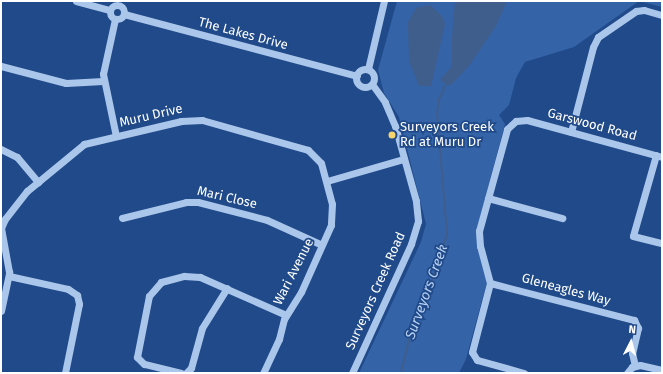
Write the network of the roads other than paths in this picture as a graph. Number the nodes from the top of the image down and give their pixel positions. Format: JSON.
{"nodes":[{"id":1,"x":76,"y":1,"type":"edge"},
{"id":2,"x":384,"y":1,"type":"edge"},
{"id":3,"x":119,"y":3,"type":"edge"},
{"id":4,"x":109,"y":10,"type":"junction"},
{"id":5,"x":124,"y":14,"type":"junction"},
{"id":6,"x":662,"y":15,"type":"edge"},
{"id":7,"x":115,"y":19,"type":"junction"},
{"id":8,"x":1,"y":66,"type":"edge"},
{"id":9,"x":368,"y":69,"type":"junction"},
{"id":10,"x":357,"y":76,"type":"junction"},
{"id":11,"x":103,"y":81,"type":"junction"},
{"id":12,"x":372,"y":84,"type":"junction"},
{"id":13,"x":571,"y":132,"type":"junction"},
{"id":14,"x":116,"y":136,"type":"junction"},
{"id":15,"x":1,"y":149,"type":"edge"},
{"id":16,"x":659,"y":156,"type":"edge"},
{"id":17,"x":403,"y":159,"type":"junction"},
{"id":18,"x":327,"y":181,"type":"junction"},
{"id":19,"x":38,"y":182,"type":"junction"},
{"id":20,"x":488,"y":198,"type":"junction"},
{"id":21,"x":122,"y":218,"type":"dead end"},
{"id":22,"x":562,"y":218,"type":"dead end"},
{"id":23,"x":1,"y":228,"type":"edge"},
{"id":24,"x":662,"y":243,"type":"edge"},
{"id":25,"x":322,"y":245,"type":"junction"},
{"id":26,"x":9,"y":276,"type":"junction"},
{"id":27,"x":490,"y":283,"type":"junction"},
{"id":28,"x":227,"y":288,"type":"junction"},
{"id":29,"x":1,"y":311,"type":"edge"},
{"id":30,"x":286,"y":315,"type":"junction"},
{"id":31,"x":635,"y":366,"type":"junction"},
{"id":32,"x":662,"y":370,"type":"edge"},
{"id":33,"x":65,"y":373,"type":"edge"},
{"id":34,"x":181,"y":373,"type":"edge"},
{"id":35,"x":186,"y":373,"type":"edge"},
{"id":36,"x":263,"y":373,"type":"edge"},
{"id":37,"x":352,"y":373,"type":"edge"},
{"id":38,"x":521,"y":373,"type":"edge"},
{"id":39,"x":626,"y":373,"type":"edge"}],
"edges":[{"from":1,"to":4,"type":"street"},
{"from":2,"to":9,"type":"street"},
{"from":3,"to":4,"type":"street"},
{"from":3,"to":5,"type":"street"},
{"from":4,"to":7,"type":"street"},
{"from":5,"to":7,"type":"street"},
{"from":5,"to":10,"type":"street","name":"The Lakes Drive"},
{"from":6,"to":13,"type":"street"},
{"from":7,"to":11,"type":"street"},
{"from":8,"to":11,"type":"street"},
{"from":9,"to":10,"type":"street"},
{"from":9,"to":12,"type":"street"},
{"from":10,"to":12,"type":"street"},
{"from":11,"to":14,"type":"street"},
{"from":12,"to":17,"type":"street","name":"Surveyors Creek Road"},
{"from":13,"to":16,"type":"street","name":"Garswood Road"},
{"from":13,"to":20,"type":"street","name":"Garswood Road"},
{"from":14,"to":18,"type":"street","name":"Muru Drive"},
{"from":14,"to":19,"type":"street","name":"Muru Drive"},
{"from":15,"to":19,"type":"street"},
{"from":16,"to":24,"type":"street"},
{"from":17,"to":18,"type":"street"},
{"from":17,"to":37,"type":"street","name":"Surveyors Creek Road"},
{"from":18,"to":25,"type":"street","name":"Wari Avenue"},
{"from":19,"to":23,"type":"street","name":"Muru Drive"},
{"from":20,"to":22,"type":"street"},
{"from":20,"to":27,"type":"street"},
{"from":21,"to":25,"type":"street","name":"Mari Close"},
{"from":23,"to":26,"type":"street","name":"Muru Drive"},
{"from":25,"to":30,"type":"street","name":"Wari Avenue"},
{"from":26,"to":29,"type":"street","name":"Muru Drive"},
{"from":26,"to":33,"type":"street"},
{"from":27,"to":31,"type":"street","name":"Gleneagles Way"},
{"from":27,"to":38,"type":"street"},
{"from":28,"to":30,"type":"street"},
{"from":28,"to":34,"type":"street"},
{"from":28,"to":35,"type":"street"},
{"from":30,"to":36,"type":"street","name":"Wari Avenue"},
{"from":31,"to":32,"type":"street"},
{"from":31,"to":39,"type":"street"}]}
